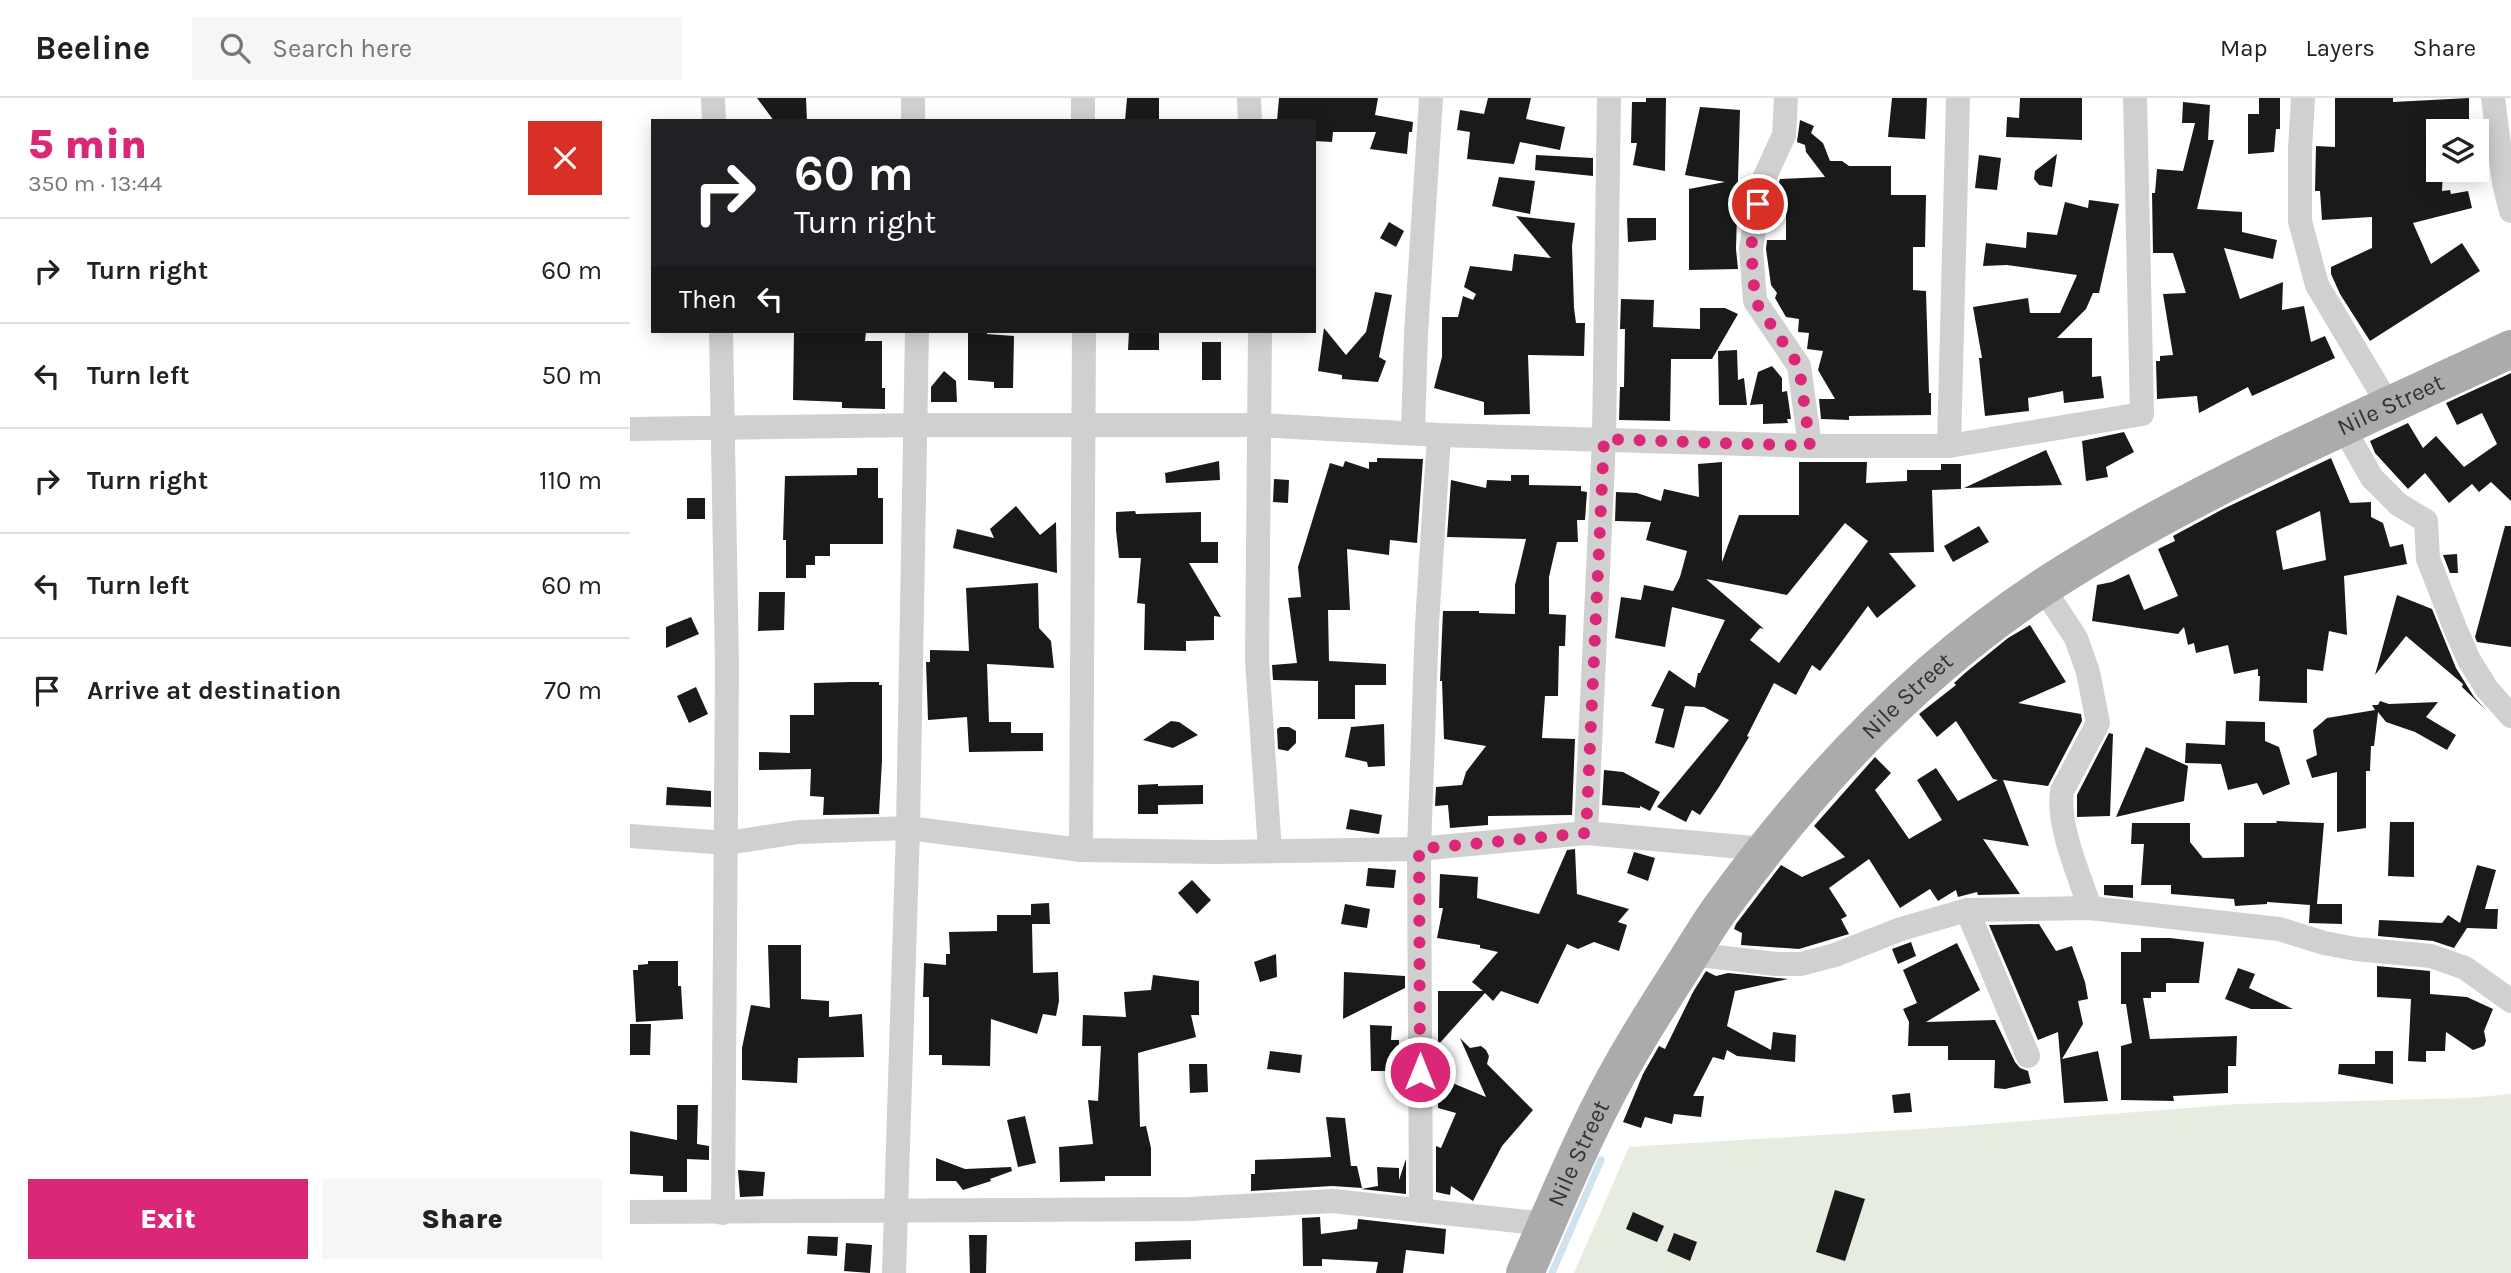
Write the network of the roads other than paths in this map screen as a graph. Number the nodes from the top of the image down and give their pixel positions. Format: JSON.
{"nodes":[{"id":1,"x":713,"y":98,"type":"edge"},
{"id":2,"x":913,"y":98,"type":"edge"},
{"id":3,"x":1083,"y":98,"type":"edge"},
{"id":4,"x":1249,"y":98,"type":"edge"},
{"id":5,"x":1431,"y":98,"type":"edge"},
{"id":6,"x":1609,"y":98,"type":"edge"},
{"id":7,"x":1786,"y":98,"type":"edge"},
{"id":8,"x":1958,"y":98,"type":"edge"},
{"id":9,"x":2135,"y":98,"type":"edge"},
{"id":10,"x":2303,"y":98,"type":"edge"},
{"id":11,"x":2493,"y":98,"type":"edge"},
{"id":12,"x":714,"y":119,"type":"edge"},
{"id":13,"x":914,"y":119,"type":"edge"},
{"id":14,"x":1083,"y":119,"type":"edge"},
{"id":15,"x":1250,"y":119,"type":"edge"},
{"id":16,"x":2511,"y":211,"type":"edge"},
{"id":17,"x":721,"y":333,"type":"edge"},
{"id":18,"x":916,"y":333,"type":"edge"},
{"id":19,"x":1084,"y":333,"type":"edge"},
{"id":20,"x":1260,"y":333,"type":"edge"},
{"id":21,"x":2511,"y":349,"type":"edge"},
{"id":22,"x":2389,"y":406,"type":"junction"},
{"id":23,"x":916,"y":425,"type":"junction"},
{"id":24,"x":1259,"y":425,"type":"junction"},
{"id":25,"x":1084,"y":426,"type":"junction"},
{"id":26,"x":2343,"y":427,"type":"junction"},
{"id":27,"x":630,"y":429,"type":"edge"},
{"id":28,"x":724,"y":429,"type":"junction"},
{"id":29,"x":1413,"y":432,"type":"junction"},
{"id":30,"x":1440,"y":435,"type":"junction"},
{"id":31,"x":1604,"y":439,"type":"junction"},
{"id":32,"x":1810,"y":446,"type":"junction"},
{"id":33,"x":1949,"y":446,"type":"junction"},
{"id":34,"x":2043,"y":588,"type":"junction"},
{"id":35,"x":2511,"y":716,"type":"edge"},
{"id":36,"x":908,"y":828,"type":"junction"},
{"id":37,"x":1586,"y":833,"type":"junction"},
{"id":38,"x":630,"y":836,"type":"edge"},
{"id":39,"x":727,"y":843,"type":"junction"},
{"id":40,"x":1419,"y":849,"type":"junction"},
{"id":41,"x":1765,"y":849,"type":"junction"},
{"id":42,"x":1081,"y":850,"type":"junction"},
{"id":43,"x":1270,"y":851,"type":"junction"},
{"id":44,"x":2090,"y":908,"type":"junction"},
{"id":45,"x":1967,"y":910,"type":"junction"},
{"id":46,"x":1691,"y":954,"type":"junction"},
{"id":47,"x":2511,"y":1001,"type":"edge"},
{"id":48,"x":2028,"y":1056,"type":"dead end"},
{"id":49,"x":895,"y":1211,"type":"junction"},
{"id":50,"x":1421,"y":1211,"type":"junction"},
{"id":51,"x":630,"y":1212,"type":"edge"},
{"id":52,"x":723,"y":1213,"type":"junction"},
{"id":53,"x":1546,"y":1224,"type":"junction"},
{"id":54,"x":894,"y":1273,"type":"edge"},
{"id":55,"x":1525,"y":1273,"type":"edge"}],
"edges":[{"from":1,"to":12,"type":"street"},
{"from":2,"to":13,"type":"street"},
{"from":3,"to":14,"type":"street"},
{"from":4,"to":15,"type":"street"},
{"from":5,"to":29,"type":"street"},
{"from":6,"to":31,"type":"street"},
{"from":7,"to":32,"type":"street"},
{"from":8,"to":33,"type":"street"},
{"from":9,"to":33,"type":"street"},
{"from":10,"to":22,"type":"street"},
{"from":11,"to":16,"type":"street"},
{"from":17,"to":28,"type":"street"},
{"from":18,"to":23,"type":"street"},
{"from":19,"to":25,"type":"street"},
{"from":20,"to":24,"type":"street"},
{"from":21,"to":22,"type":"main road","name":"Nile Street"},
{"from":22,"to":26,"type":"main road","name":"Nile Street"},
{"from":23,"to":25,"type":"street"},
{"from":23,"to":28,"type":"street"},
{"from":23,"to":36,"type":"street"},
{"from":24,"to":25,"type":"street"},
{"from":24,"to":29,"type":"street"},
{"from":24,"to":43,"type":"street"},
{"from":25,"to":42,"type":"street"},
{"from":26,"to":34,"type":"main road","name":"Nile Street"},
{"from":26,"to":35,"type":"street"},
{"from":27,"to":28,"type":"street"},
{"from":28,"to":39,"type":"street"},
{"from":29,"to":30,"type":"street"},
{"from":30,"to":31,"type":"street"},
{"from":30,"to":40,"type":"street"},
{"from":31,"to":32,"type":"street"},
{"from":31,"to":37,"type":"street"},
{"from":32,"to":33,"type":"street"},
{"from":34,"to":41,"type":"main road","name":"Nile Street"},
{"from":34,"to":44,"type":"street"},
{"from":36,"to":39,"type":"street"},
{"from":36,"to":42,"type":"street"},
{"from":36,"to":49,"type":"street"},
{"from":37,"to":40,"type":"street"},
{"from":37,"to":41,"type":"street"},
{"from":38,"to":39,"type":"street"},
{"from":39,"to":52,"type":"street"},
{"from":40,"to":43,"type":"street"},
{"from":40,"to":50,"type":"street"},
{"from":41,"to":46,"type":"main road","name":"Nile Street"},
{"from":42,"to":43,"type":"street"},
{"from":44,"to":45,"type":"street"},
{"from":44,"to":47,"type":"street"},
{"from":45,"to":46,"type":"street"},
{"from":45,"to":48,"type":"street"},
{"from":46,"to":53,"type":"main road","name":"Nile Street"},
{"from":49,"to":50,"type":"street"},
{"from":49,"to":52,"type":"street"},
{"from":49,"to":54,"type":"street"},
{"from":50,"to":53,"type":"street"},
{"from":51,"to":52,"type":"street"},
{"from":53,"to":55,"type":"main road","name":"Nile Street"}]}
